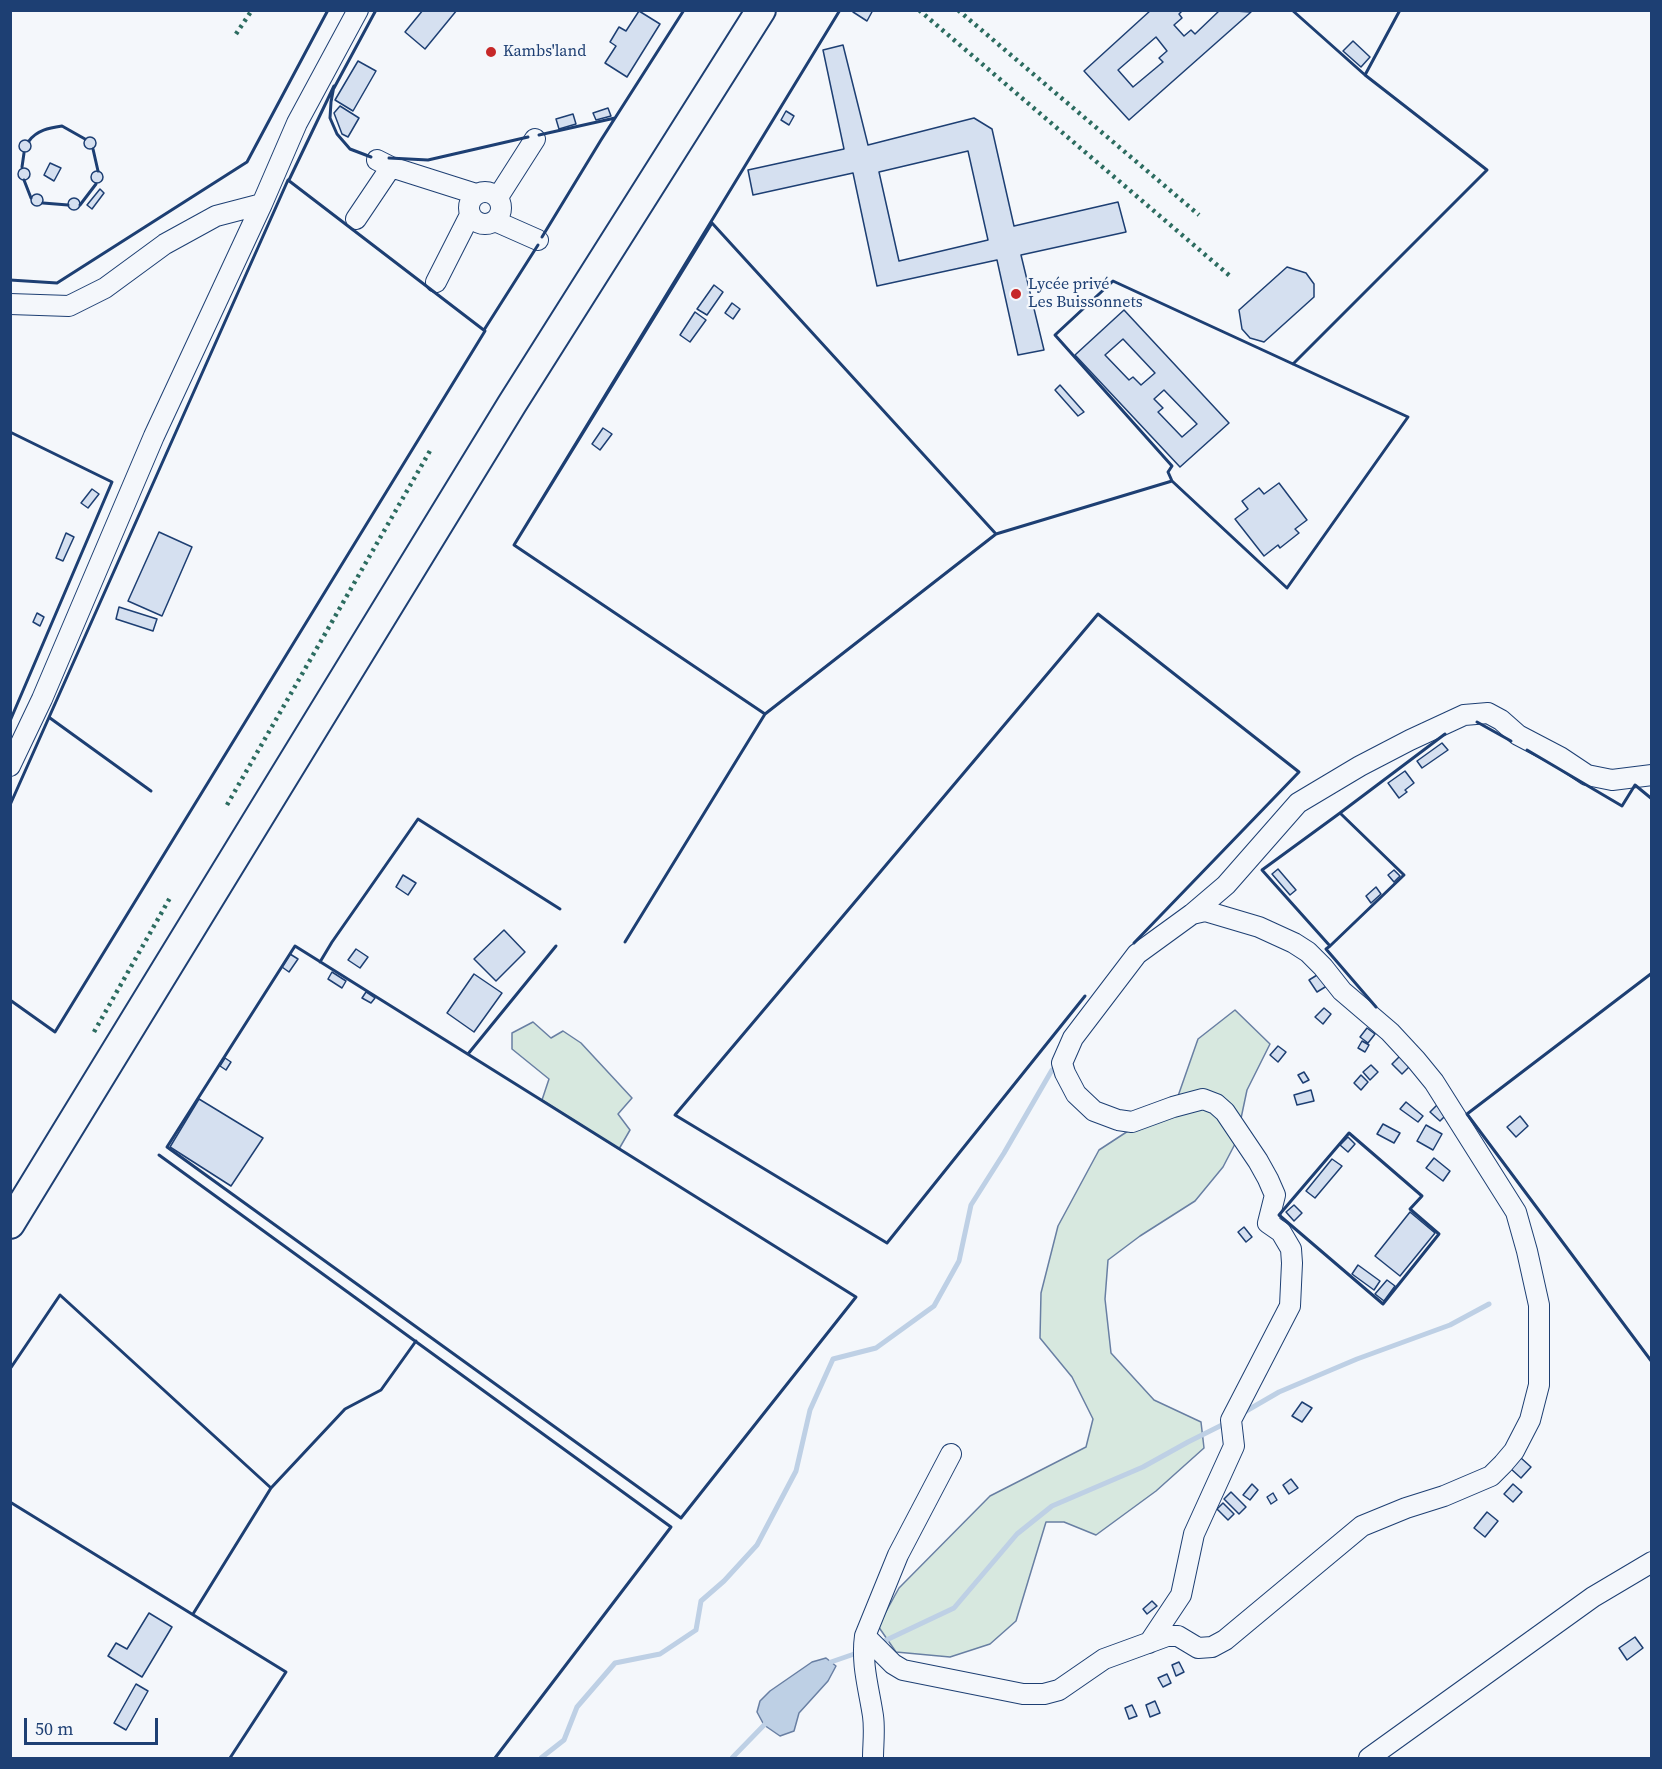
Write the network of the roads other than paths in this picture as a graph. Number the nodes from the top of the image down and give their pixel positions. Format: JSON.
{"nodes":[{"id":1,"x":358,"y":10,"type":"edge"},
{"id":2,"x":761,"y":10,"type":"edge"},
{"id":3,"x":535,"y":139,"type":"dead end"},
{"id":4,"x":476,"y":194,"type":"junction"},
{"id":5,"x":498,"y":197,"type":"junction"},
{"id":6,"x":262,"y":204,"type":"junction"},
{"id":7,"x":470,"y":215,"type":"junction"},
{"id":8,"x":356,"y":219,"type":"dead end"},
{"id":9,"x":495,"y":221,"type":"junction"},
{"id":10,"x":538,"y":240,"type":"dead end"},
{"id":11,"x":436,"y":282,"type":"dead end"},
{"id":12,"x":10,"y":304,"type":"edge"},
{"id":13,"x":10,"y":766,"type":"edge"},
{"id":14,"x":1652,"y":775,"type":"edge"},
{"id":15,"x":1192,"y":914,"type":"junction"},
{"id":16,"x":10,"y":1224,"type":"edge"},
{"id":17,"x":951,"y":1454,"type":"dead end"},
{"id":18,"x":1652,"y":1562,"type":"edge"},
{"id":19,"x":865,"y":1636,"type":"junction"},
{"id":20,"x":1149,"y":1643,"type":"junction"},
{"id":21,"x":873,"y":1758,"type":"edge"},
{"id":22,"x":1369,"y":1758,"type":"edge"}],
"edges":[{"from":1,"to":6,"type":"street"},
{"from":2,"to":16,"type":"highway"},
{"from":3,"to":5,"type":"street"},
{"from":4,"to":5,"type":"street"},
{"from":4,"to":7,"type":"street"},
{"from":4,"to":8,"type":"street"},
{"from":5,"to":9,"type":"street"},
{"from":6,"to":12,"type":"street"},
{"from":6,"to":13,"type":"street"},
{"from":7,"to":9,"type":"street"},
{"from":7,"to":11,"type":"street"},
{"from":9,"to":10,"type":"street"},
{"from":14,"to":15,"type":"street"},
{"from":15,"to":20,"type":"street"},
{"from":15,"to":20,"type":"street"},
{"from":17,"to":19,"type":"street"},
{"from":18,"to":22,"type":"street"},
{"from":19,"to":20,"type":"street"},
{"from":19,"to":21,"type":"street"}]}
